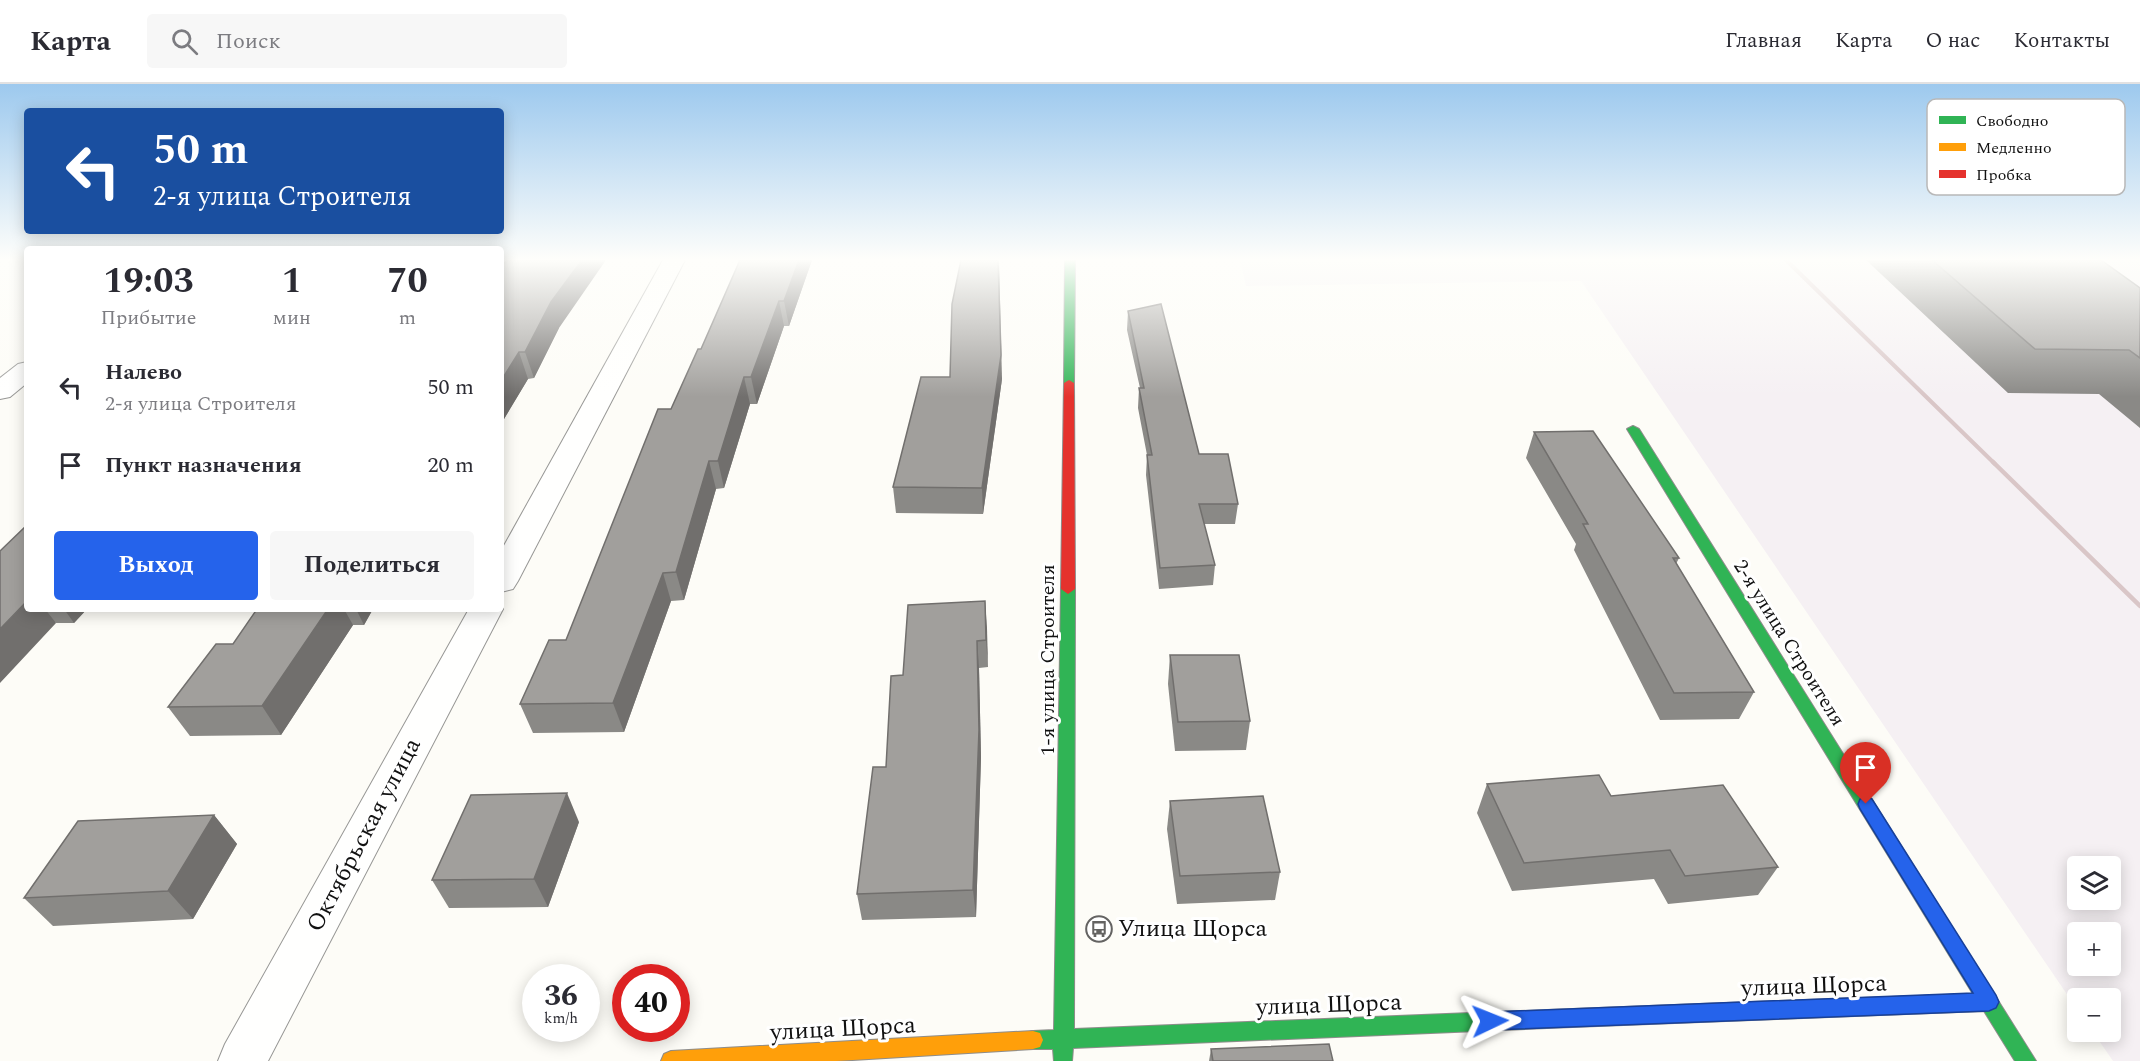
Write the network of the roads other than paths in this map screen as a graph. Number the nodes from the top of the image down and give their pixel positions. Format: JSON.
{"nodes":[{"id":1,"x":649,"y":306,"type":"edge"},
{"id":2,"x":1070,"y":306,"type":"edge"},
{"id":3,"x":24,"y":371,"type":"edge"},
{"id":4,"x":0,"y":391,"type":"edge"},
{"id":5,"x":1633,"y":429,"type":"dead end"},
{"id":6,"x":504,"y":575,"type":"edge"},
{"id":7,"x":484,"y":612,"type":"edge"},
{"id":8,"x":1989,"y":1002,"type":"junction"},
{"id":9,"x":1063,"y":1038,"type":"junction"},
{"id":10,"x":242,"y":1061,"type":"edge"},
{"id":11,"x":671,"y":1061,"type":"edge"},
{"id":12,"x":1063,"y":1061,"type":"edge"},
{"id":13,"x":2026,"y":1061,"type":"edge"}],
"edges":[{"from":1,"to":6,"type":"street"},
{"from":2,"to":9,"type":"street","name":"1-я улица Строителя"},
{"from":3,"to":4,"type":"street"},
{"from":5,"to":8,"type":"street","name":"2-я улица Строителя"},
{"from":7,"to":10,"type":"street","name":"Октябрьская улица"},
{"from":8,"to":9,"type":"street","name":"улица Щорса"},
{"from":8,"to":13,"type":"street","name":"2-я улица Строителя"},
{"from":9,"to":11,"type":"street","name":"улица Щорса"},
{"from":9,"to":12,"type":"street","name":"1-я улица Строителя"}]}
